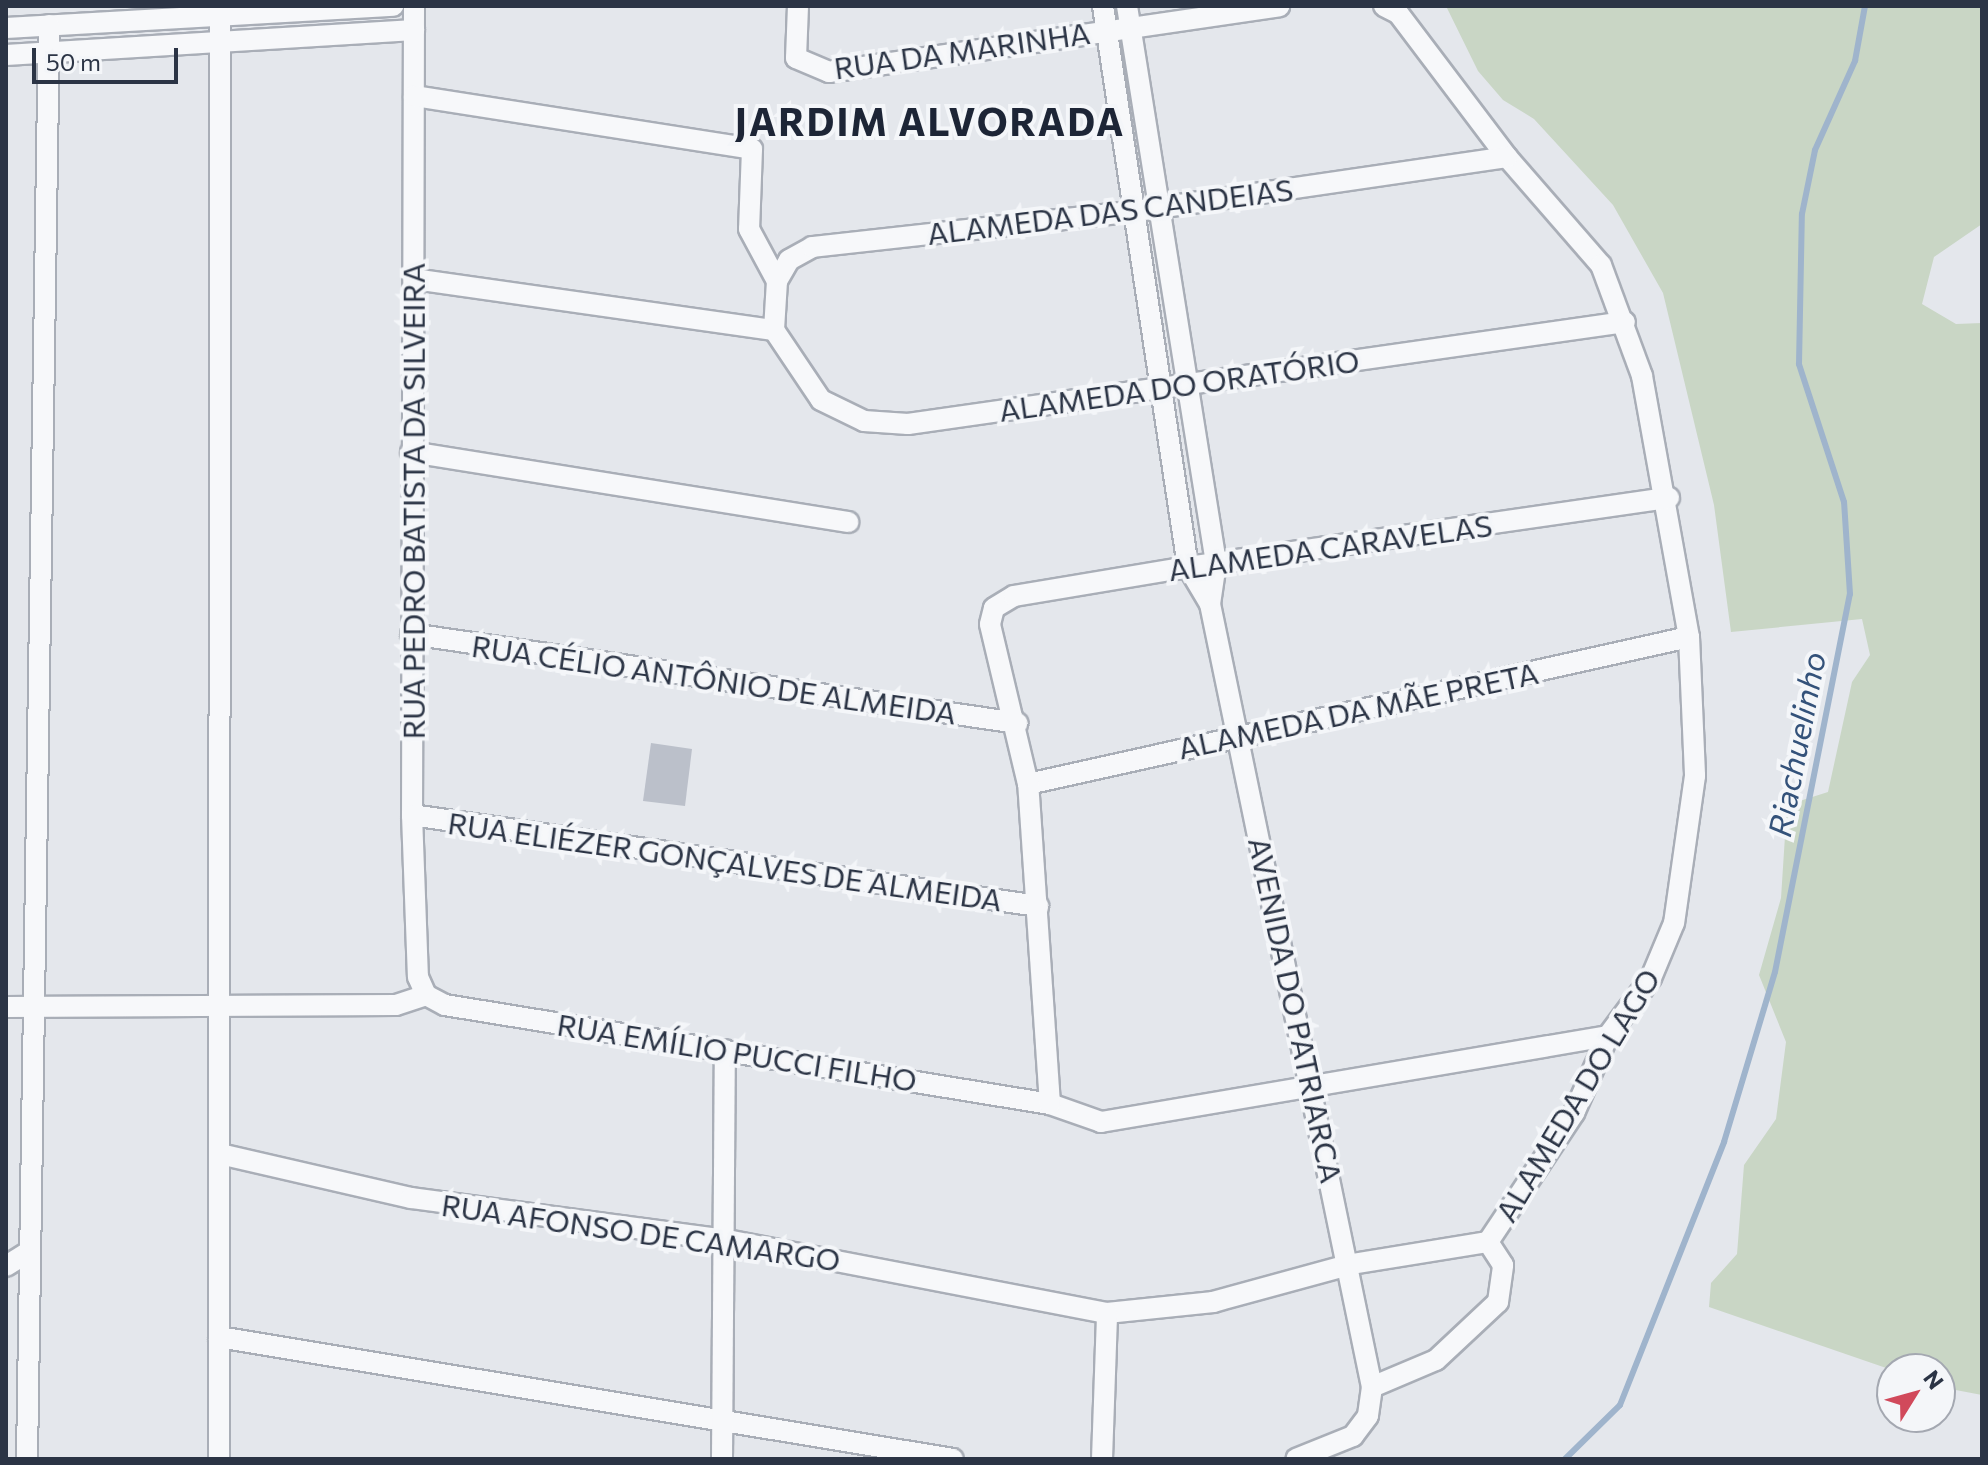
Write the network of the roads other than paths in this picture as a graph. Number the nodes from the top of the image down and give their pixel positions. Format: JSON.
{"nodes":[{"id":1,"x":393,"y":6,"type":"edge"},
{"id":2,"x":414,"y":6,"type":"edge"},
{"id":3,"x":798,"y":6,"type":"edge"},
{"id":4,"x":1103,"y":6,"type":"edge"},
{"id":5,"x":1127,"y":6,"type":"edge"},
{"id":6,"x":1279,"y":6,"type":"edge"},
{"id":7,"x":1384,"y":6,"type":"edge"},
{"id":8,"x":220,"y":15,"type":"junction"},
{"id":9,"x":49,"y":25,"type":"junction"},
{"id":10,"x":6,"y":28,"type":"edge"},
{"id":11,"x":1130,"y":28,"type":"junction"},
{"id":12,"x":414,"y":30,"type":"junction"},
{"id":13,"x":1106,"y":30,"type":"junction"},
{"id":14,"x":220,"y":42,"type":"junction"},
{"id":15,"x":48,"y":53,"type":"junction"},
{"id":16,"x":6,"y":55,"type":"edge"},
{"id":17,"x":414,"y":96,"type":"junction"},
{"id":18,"x":1507,"y":157,"type":"junction"},
{"id":19,"x":1159,"y":207,"type":"junction"},
{"id":20,"x":1131,"y":212,"type":"junction"},
{"id":21,"x":414,"y":279,"type":"junction"},
{"id":22,"x":777,"y":281,"type":"junction"},
{"id":23,"x":1625,"y":322,"type":"junction"},
{"id":24,"x":774,"y":330,"type":"junction"},
{"id":25,"x":1185,"y":383,"type":"junction"},
{"id":26,"x":1156,"y":387,"type":"junction"},
{"id":27,"x":411,"y":452,"type":"junction"},
{"id":28,"x":1669,"y":498,"type":"junction"},
{"id":29,"x":848,"y":522,"type":"dead end"},
{"id":30,"x":1216,"y":563,"type":"junction"},
{"id":31,"x":1188,"y":567,"type":"junction"},
{"id":32,"x":1210,"y":604,"type":"junction"},
{"id":33,"x":411,"y":634,"type":"junction"},
{"id":34,"x":1689,"y":637,"type":"junction"},
{"id":35,"x":1017,"y":723,"type":"junction"},
{"id":36,"x":1237,"y":735,"type":"junction"},
{"id":37,"x":1028,"y":784,"type":"junction"},
{"id":38,"x":412,"y":815,"type":"junction"},
{"id":39,"x":1038,"y":906,"type":"junction"},
{"id":40,"x":426,"y":995,"type":"junction"},
{"id":41,"x":221,"y":1004,"type":"junction"},
{"id":42,"x":6,"y":1007,"type":"edge"},
{"id":43,"x":30,"y":1007,"type":"junction"},
{"id":44,"x":1608,"y":1036,"type":"junction"},
{"id":45,"x":725,"y":1050,"type":"junction"},
{"id":46,"x":1308,"y":1081,"type":"junction"},
{"id":47,"x":1050,"y":1104,"type":"junction"},
{"id":48,"x":220,"y":1154,"type":"junction"},
{"id":49,"x":727,"y":1240,"type":"junction"},
{"id":50,"x":1488,"y":1242,"type":"junction"},
{"id":51,"x":28,"y":1252,"type":"junction"},
{"id":52,"x":1352,"y":1264,"type":"junction"},
{"id":53,"x":6,"y":1266,"type":"edge"},
{"id":54,"x":1107,"y":1313,"type":"junction"},
{"id":55,"x":219,"y":1337,"type":"junction"},
{"id":56,"x":1372,"y":1387,"type":"junction"},
{"id":57,"x":723,"y":1420,"type":"junction"},
{"id":58,"x":27,"y":1459,"type":"edge"},
{"id":59,"x":219,"y":1459,"type":"edge"},
{"id":60,"x":722,"y":1459,"type":"edge"},
{"id":61,"x":953,"y":1459,"type":"edge"},
{"id":62,"x":1102,"y":1459,"type":"edge"},
{"id":63,"x":1296,"y":1459,"type":"edge"}],
"edges":[{"from":1,"to":8,"type":"street"},
{"from":2,"to":12,"type":"street","name":"RUA PEDRO BATISTA DA SILVEIRA"},
{"from":3,"to":13,"type":"street","name":"RUA DA MARINHA"},
{"from":4,"to":13,"type":"street","name":"AVENIDA DO PATRIARCA"},
{"from":5,"to":11,"type":"street","name":"AVENIDA DO PATRIARCA"},
{"from":6,"to":11,"type":"street","name":"RUA DA MARINHA"},
{"from":7,"to":18,"type":"street","name":"ALAMEDA DO LAGO"},
{"from":8,"to":9,"type":"street"},
{"from":8,"to":14,"type":"street"},
{"from":9,"to":10,"type":"street"},
{"from":9,"to":15,"type":"street"},
{"from":11,"to":13,"type":"street","name":"RUA DA MARINHA"},
{"from":11,"to":19,"type":"street","name":"AVENIDA DO PATRIARCA"},
{"from":12,"to":14,"type":"street"},
{"from":12,"to":17,"type":"street","name":"RUA PEDRO BATISTA DA SILVEIRA"},
{"from":13,"to":20,"type":"street","name":"AVENIDA DO PATRIARCA"},
{"from":14,"to":15,"type":"street"},
{"from":14,"to":41,"type":"street"},
{"from":15,"to":16,"type":"street"},
{"from":15,"to":43,"type":"street"},
{"from":17,"to":21,"type":"street","name":"RUA PEDRO BATISTA DA SILVEIRA"},
{"from":17,"to":22,"type":"street"},
{"from":18,"to":19,"type":"street","name":"ALAMEDA DAS CANDEIAS"},
{"from":18,"to":23,"type":"street","name":"ALAMEDA DO LAGO"},
{"from":19,"to":20,"type":"street","name":"ALAMEDA DAS CANDEIAS"},
{"from":19,"to":25,"type":"street","name":"AVENIDA DO PATRIARCA"},
{"from":20,"to":22,"type":"street","name":"ALAMEDA DAS CANDEIAS"},
{"from":20,"to":26,"type":"street","name":"AVENIDA DO PATRIARCA"},
{"from":21,"to":24,"type":"street"},
{"from":21,"to":27,"type":"street","name":"RUA PEDRO BATISTA DA SILVEIRA"},
{"from":22,"to":24,"type":"street"},
{"from":23,"to":25,"type":"street","name":"ALAMEDA DO ORATÓRIO"},
{"from":23,"to":28,"type":"street","name":"ALAMEDA DO LAGO"},
{"from":24,"to":26,"type":"street","name":"ALAMEDA DO ORATÓRIO"},
{"from":25,"to":26,"type":"street","name":"ALAMEDA DO ORATÓRIO"},
{"from":25,"to":30,"type":"street","name":"AVENIDA DO PATRIARCA"},
{"from":26,"to":31,"type":"street","name":"AVENIDA DO PATRIARCA"},
{"from":27,"to":29,"type":"street"},
{"from":27,"to":33,"type":"street","name":"RUA PEDRO BATISTA DA SILVEIRA"},
{"from":28,"to":30,"type":"street","name":"ALAMEDA CARAVELAS"},
{"from":28,"to":34,"type":"street","name":"ALAMEDA DO LAGO"},
{"from":30,"to":31,"type":"street","name":"ALAMEDA CARAVELAS"},
{"from":30,"to":32,"type":"street","name":"AVENIDA DO PATRIARCA"},
{"from":31,"to":32,"type":"street","name":"AVENIDA DO PATRIARCA"},
{"from":31,"to":35,"type":"street","name":"ALAMEDA CARAVELAS"},
{"from":32,"to":36,"type":"street","name":"AVENIDA DO PATRIARCA"},
{"from":33,"to":35,"type":"street","name":"RUA CÉLIO ANTÔNIO DE ALMEIDA"},
{"from":33,"to":38,"type":"street","name":"RUA PEDRO BATISTA DA SILVEIRA"},
{"from":34,"to":36,"type":"street","name":"ALAMEDA DA MÃE PRETA"},
{"from":34,"to":44,"type":"street","name":"ALAMEDA DO LAGO"},
{"from":35,"to":37,"type":"street"},
{"from":36,"to":37,"type":"street","name":"ALAMEDA DA MÃE PRETA"},
{"from":36,"to":46,"type":"street","name":"AVENIDA DO PATRIARCA"},
{"from":37,"to":39,"type":"street"},
{"from":38,"to":39,"type":"street","name":"RUA ELIÉZER GONÇALVES DE ALMEIDA"},
{"from":38,"to":40,"type":"street","name":"RUA PEDRO BATISTA DA SILVEIRA"},
{"from":39,"to":47,"type":"street"},
{"from":40,"to":41,"type":"street"},
{"from":40,"to":45,"type":"street","name":"RUA EMÍLIO PUCCI FILHO"},
{"from":41,"to":43,"type":"street"},
{"from":41,"to":48,"type":"street"},
{"from":42,"to":43,"type":"street"},
{"from":43,"to":51,"type":"street"},
{"from":44,"to":46,"type":"street","name":"RUA EMÍLIO PUCCI FILHO"},
{"from":44,"to":50,"type":"street","name":"ALAMEDA DO LAGO"},
{"from":45,"to":47,"type":"street","name":"RUA EMÍLIO PUCCI FILHO"},
{"from":45,"to":49,"type":"street"},
{"from":46,"to":47,"type":"street","name":"RUA EMÍLIO PUCCI FILHO"},
{"from":46,"to":52,"type":"street","name":"AVENIDA DO PATRIARCA"},
{"from":48,"to":49,"type":"street","name":"RUA AFONSO DE CAMARGO"},
{"from":48,"to":55,"type":"street"},
{"from":49,"to":54,"type":"street","name":"RUA AFONSO DE CAMARGO"},
{"from":49,"to":57,"type":"street"},
{"from":50,"to":52,"type":"street"},
{"from":50,"to":56,"type":"street","name":"ALAMEDA DO LAGO"},
{"from":51,"to":53,"type":"street"},
{"from":51,"to":58,"type":"street"},
{"from":52,"to":54,"type":"street"},
{"from":52,"to":56,"type":"street","name":"AVENIDA DO PATRIARCA"},
{"from":54,"to":62,"type":"street"},
{"from":55,"to":57,"type":"street"},
{"from":55,"to":59,"type":"street"},
{"from":56,"to":63,"type":"street","name":"AVENIDA DO PATRIARCA"},
{"from":57,"to":60,"type":"street"},
{"from":57,"to":61,"type":"street"}]}
